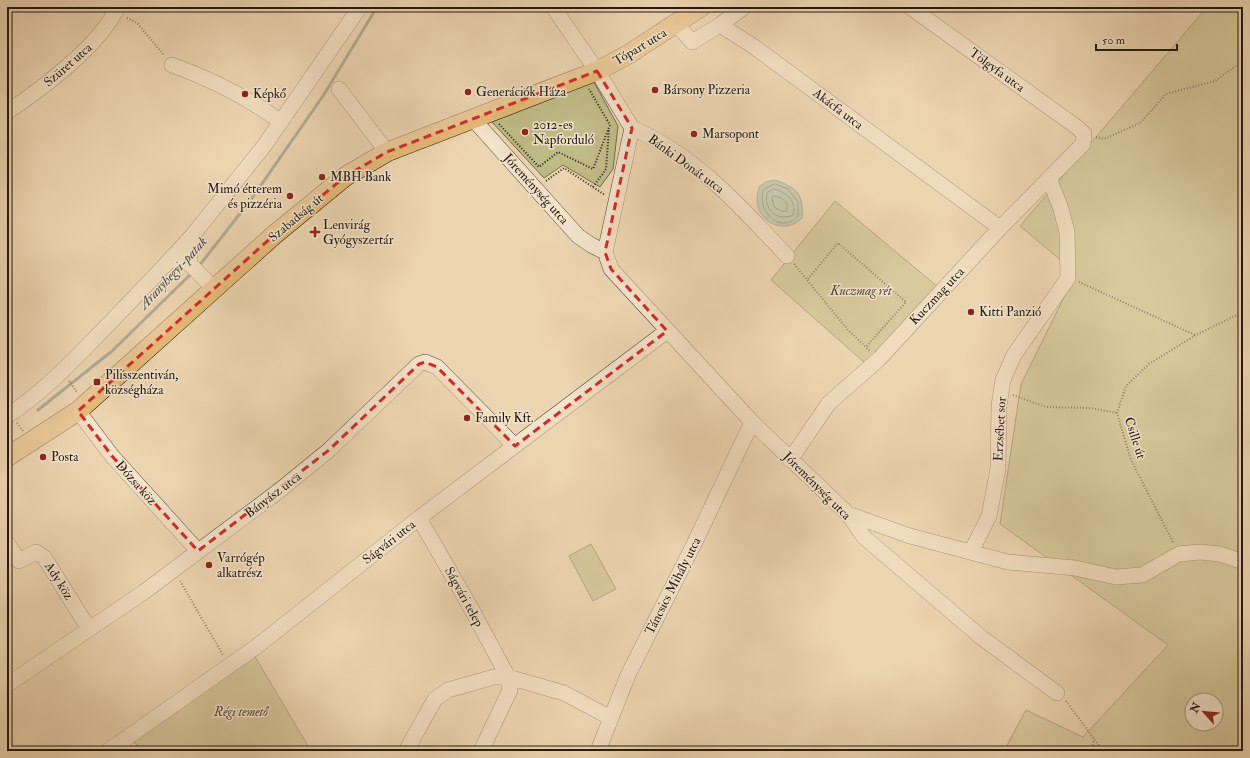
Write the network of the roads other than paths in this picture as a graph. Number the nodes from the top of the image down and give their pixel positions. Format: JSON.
{"nodes":[{"id":1,"x":360,"y":7,"type":"edge"},
{"id":2,"x":553,"y":7,"type":"edge"},
{"id":3,"x":701,"y":7,"type":"edge"},
{"id":4,"x":744,"y":7,"type":"edge"},
{"id":5,"x":910,"y":7,"type":"edge"},
{"id":6,"x":117,"y":10,"type":"edge"},
{"id":7,"x":677,"y":25,"type":"junction"},
{"id":8,"x":720,"y":25,"type":"junction"},
{"id":9,"x":172,"y":65,"type":"road end"},
{"id":10,"x":597,"y":72,"type":"junction"},
{"id":11,"x":338,"y":89,"type":"dead end"},
{"id":12,"x":7,"y":112,"type":"edge"},
{"id":13,"x":281,"y":122,"type":"junction"},
{"id":14,"x":478,"y":125,"type":"junction"},
{"id":15,"x":632,"y":128,"type":"junction"},
{"id":16,"x":1084,"y":134,"type":"joint"},
{"id":17,"x":387,"y":152,"type":"junction"},
{"id":18,"x":1049,"y":178,"type":"junction"},
{"id":19,"x":1000,"y":228,"type":"junction"},
{"id":20,"x":192,"y":236,"type":"junction"},
{"id":21,"x":605,"y":252,"type":"junction"},
{"id":22,"x":787,"y":256,"type":"road end"},
{"id":23,"x":168,"y":263,"type":"junction"},
{"id":24,"x":193,"y":267,"type":"junction"},
{"id":25,"x":214,"y":289,"type":"junction"},
{"id":26,"x":667,"y":331,"type":"junction"},
{"id":27,"x":78,"y":411,"type":"junction"},
{"id":28,"x":11,"y":419,"type":"edge"},
{"id":29,"x":752,"y":422,"type":"junction"},
{"id":30,"x":515,"y":446,"type":"junction"},
{"id":31,"x":7,"y":457,"type":"edge"},
{"id":32,"x":790,"y":460,"type":"junction"},
{"id":33,"x":848,"y":514,"type":"junction"},
{"id":34,"x":419,"y":518,"type":"junction"},
{"id":35,"x":7,"y":543,"type":"edge"},
{"id":36,"x":198,"y":551,"type":"junction"},
{"id":37,"x":971,"y":552,"type":"junction"},
{"id":38,"x":1243,"y":562,"type":"edge"},
{"id":39,"x":90,"y":629,"type":"junction"},
{"id":40,"x":508,"y":677,"type":"junction"},
{"id":41,"x":7,"y":685,"type":"edge"},
{"id":42,"x":1057,"y":693,"type":"road end"},
{"id":43,"x":611,"y":718,"type":"junction"},
{"id":44,"x":108,"y":751,"type":"edge"},
{"id":45,"x":406,"y":751,"type":"edge"},
{"id":46,"x":480,"y":751,"type":"edge"},
{"id":47,"x":598,"y":751,"type":"edge"}],
"edges":[{"from":1,"to":13,"type":"street"},
{"from":2,"to":10,"type":"street"},
{"from":3,"to":7,"type":"main road","name":"Tópart utca"},
{"from":4,"to":8,"type":"street"},
{"from":5,"to":16,"type":"street","name":"Tölgyfa utca"},
{"from":6,"to":12,"type":"street","name":"Szüret utca"},
{"from":7,"to":8,"type":"street"},
{"from":7,"to":10,"type":"main road","name":"Tópart utca"},
{"from":8,"to":19,"type":"street","name":"Akácfa utca"},
{"from":9,"to":13,"type":"street"},
{"from":10,"to":14,"type":"main road","name":"Tópart utca"},
{"from":10,"to":15,"type":"street"},
{"from":11,"to":17,"type":"street"},
{"from":13,"to":20,"type":"street"},
{"from":14,"to":17,"type":"main road","name":"Szabadság út"},
{"from":14,"to":21,"type":"street","name":"Jóreménység utca"},
{"from":15,"to":21,"type":"street"},
{"from":15,"to":22,"type":"street","name":"Bánki Donát utca"},
{"from":16,"to":18,"type":"street","name":"Kuczmag utca"},
{"from":17,"to":25,"type":"main road","name":"Szabadság út"},
{"from":18,"to":19,"type":"street","name":"Kuczmag utca"},
{"from":18,"to":37,"type":"street","name":"Erzsébet sor"},
{"from":19,"to":32,"type":"street","name":"Kuczmag utca"},
{"from":20,"to":23,"type":"street"},
{"from":20,"to":24,"type":"street"},
{"from":21,"to":26,"type":"street","name":"Jóreménység utca"},
{"from":23,"to":24,"type":"street"},
{"from":23,"to":28,"type":"street"},
{"from":24,"to":25,"type":"street"},
{"from":25,"to":27,"type":"main road","name":"Szabadság út"},
{"from":26,"to":29,"type":"street","name":"Jóreménység utca"},
{"from":26,"to":30,"type":"street","name":"Ságvári utca"},
{"from":27,"to":31,"type":"main road","name":"Szabadság út"},
{"from":27,"to":36,"type":"street","name":"Dózsa köz"},
{"from":29,"to":32,"type":"street","name":"Jóreménység utca"},
{"from":29,"to":43,"type":"street","name":"Táncsics Mihály utca"},
{"from":30,"to":34,"type":"street","name":"Ságvári utca"},
{"from":30,"to":36,"type":"street","name":"Bányász utca"},
{"from":32,"to":33,"type":"street","name":"Jóreménység utca"},
{"from":33,"to":37,"type":"street"},
{"from":33,"to":42,"type":"street","name":"Jóreménység utca"},
{"from":34,"to":40,"type":"street","name":"Ságvári telep"},
{"from":34,"to":44,"type":"street","name":"Ságvári utca"},
{"from":35,"to":39,"type":"street","name":"Ady köz"},
{"from":36,"to":39,"type":"street","name":"Bányász utca"},
{"from":37,"to":38,"type":"street"},
{"from":39,"to":41,"type":"street","name":"Bányász utca"},
{"from":40,"to":43,"type":"street"},
{"from":40,"to":45,"type":"street"},
{"from":40,"to":46,"type":"street"},
{"from":43,"to":47,"type":"street","name":"Táncsics Mihály utca"}]}
